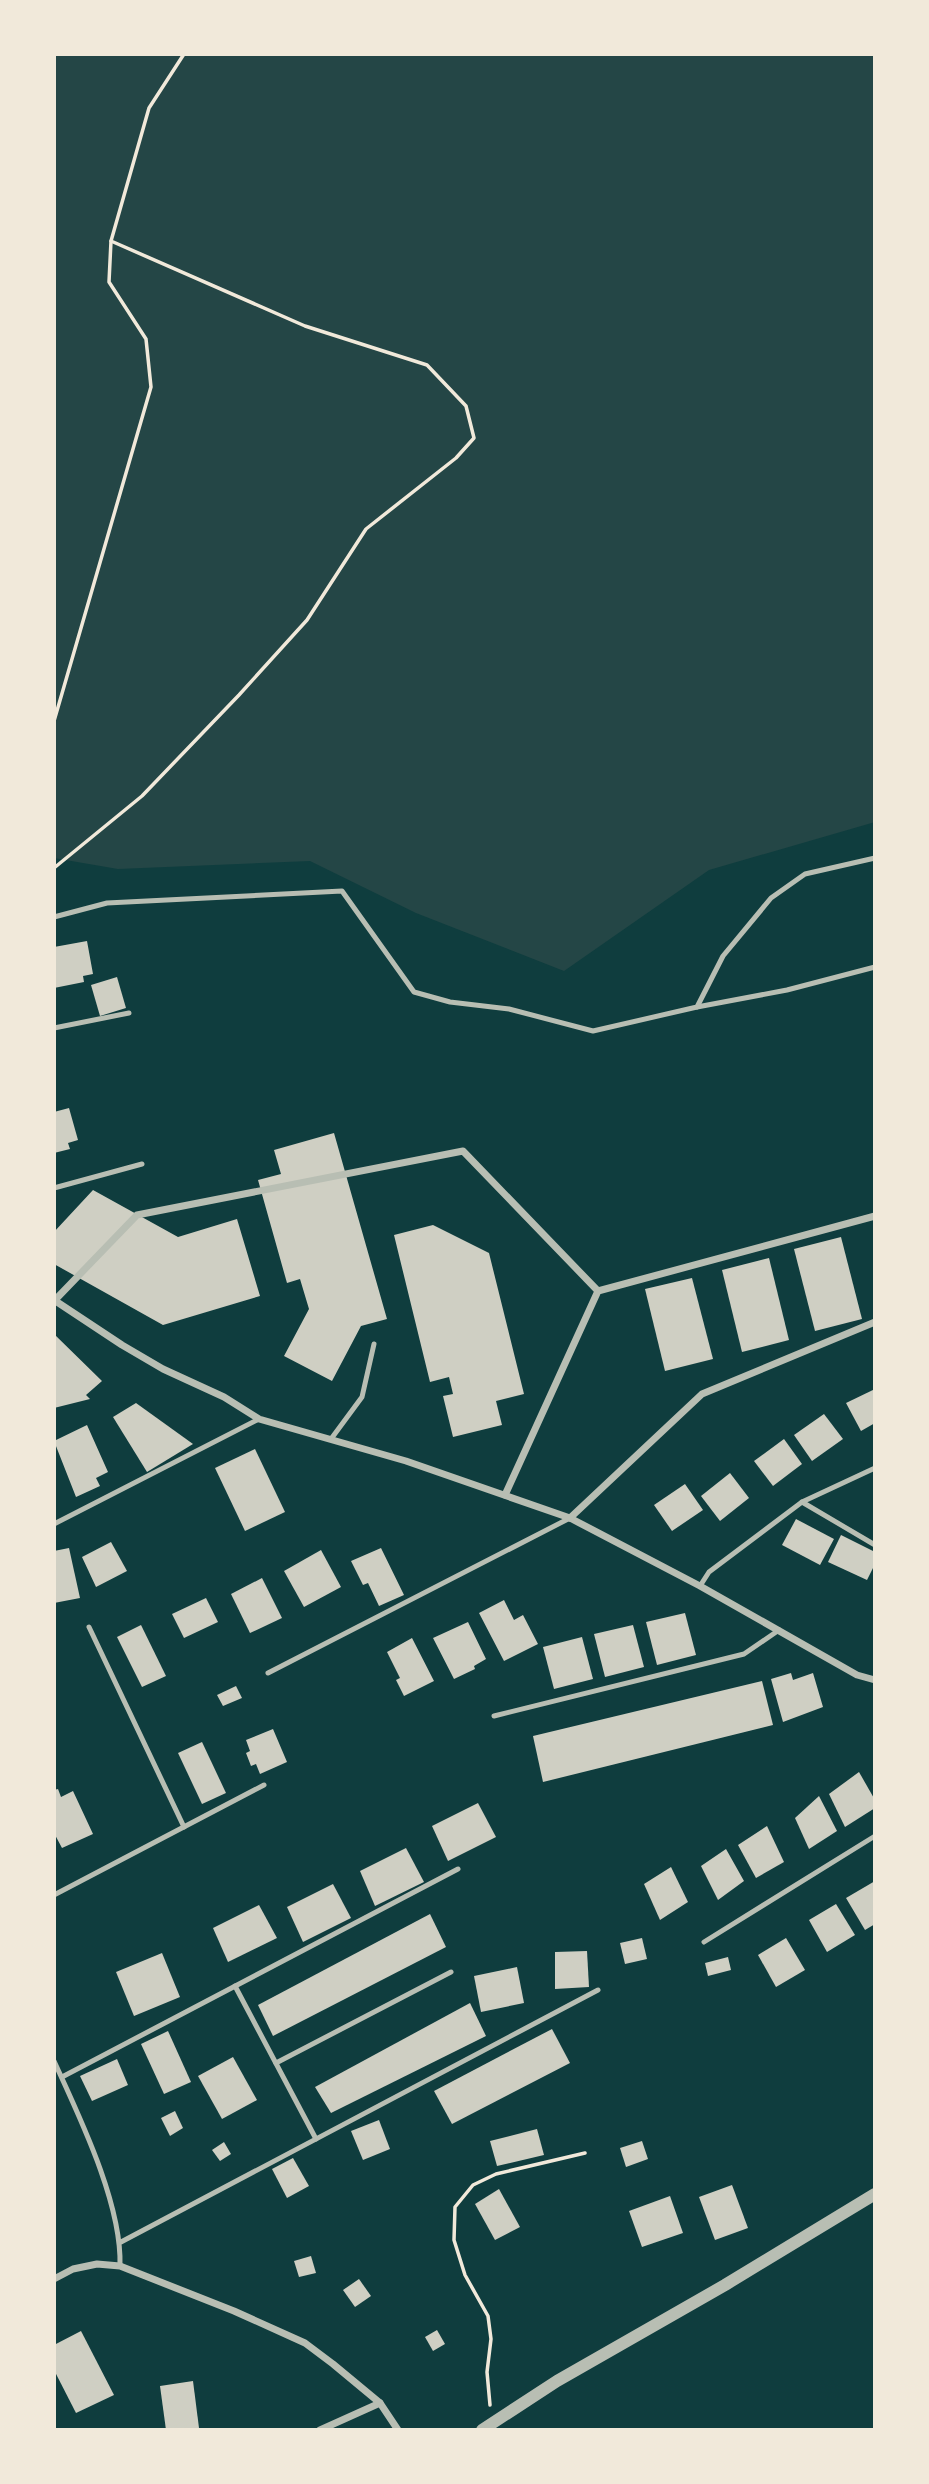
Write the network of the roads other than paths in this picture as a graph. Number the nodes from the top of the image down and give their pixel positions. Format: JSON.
{"nodes":[{"id":1,"x":875,"y":858,"type":"edge"},
{"id":2,"x":54,"y":917,"type":"edge"},
{"id":3,"x":875,"y":967,"type":"edge"},
{"id":4,"x":697,"y":1007,"type":"junction"},
{"id":5,"x":129,"y":1013,"type":"dead end"},
{"id":6,"x":54,"y":1028,"type":"edge"},
{"id":7,"x":142,"y":1164,"type":"dead end"},
{"id":8,"x":54,"y":1188,"type":"edge"},
{"id":9,"x":875,"y":1216,"type":"edge"},
{"id":10,"x":598,"y":1292,"type":"junction"},
{"id":11,"x":55,"y":1300,"type":"edge"},
{"id":12,"x":875,"y":1322,"type":"edge"},
{"id":13,"x":374,"y":1344,"type":"dead end"},
{"id":14,"x":259,"y":1419,"type":"junction"},
{"id":15,"x":331,"y":1439,"type":"junction"},
{"id":16,"x":875,"y":1468,"type":"edge"},
{"id":17,"x":505,"y":1495,"type":"junction"},
{"id":18,"x":802,"y":1503,"type":"junction"},
{"id":19,"x":570,"y":1518,"type":"junction"},
{"id":20,"x":54,"y":1524,"type":"edge"},
{"id":21,"x":875,"y":1545,"type":"edge"},
{"id":22,"x":700,"y":1586,"type":"junction"},
{"id":23,"x":89,"y":1627,"type":"dead end"},
{"id":24,"x":779,"y":1630,"type":"junction"},
{"id":25,"x":268,"y":1673,"type":"dead end"},
{"id":26,"x":875,"y":1679,"type":"edge"},
{"id":27,"x":494,"y":1716,"type":"dead end"},
{"id":28,"x":264,"y":1785,"type":"dead end"},
{"id":29,"x":184,"y":1827,"type":"junction"},
{"id":30,"x":875,"y":1836,"type":"edge"},
{"id":31,"x":458,"y":1869,"type":"dead end"},
{"id":32,"x":54,"y":1895,"type":"edge"},
{"id":33,"x":704,"y":1942,"type":"dead end"},
{"id":34,"x":451,"y":1972,"type":"dead end"},
{"id":35,"x":234,"y":1986,"type":"junction"},
{"id":36,"x":598,"y":1990,"type":"dead end"},
{"id":37,"x":54,"y":2061,"type":"edge"},
{"id":38,"x":276,"y":2063,"type":"junction"},
{"id":39,"x":62,"y":2077,"type":"junction"},
{"id":40,"x":316,"y":2138,"type":"junction"},
{"id":41,"x":875,"y":2194,"type":"edge"},
{"id":42,"x":121,"y":2242,"type":"junction"},
{"id":43,"x":120,"y":2266,"type":"junction"},
{"id":44,"x":54,"y":2278,"type":"edge"},
{"id":45,"x":380,"y":2403,"type":"junction"},
{"id":46,"x":487,"y":2427,"type":"edge"},
{"id":47,"x":320,"y":2430,"type":"edge"},
{"id":48,"x":398,"y":2430,"type":"edge"}],
"edges":[{"from":1,"to":4,"type":"lane"},
{"from":2,"to":4,"type":"lane"},
{"from":3,"to":4,"type":"lane"},
{"from":5,"to":6,"type":"lane"},
{"from":7,"to":8,"type":"lane"},
{"from":9,"to":10,"type":"street"},
{"from":10,"to":11,"type":"street"},
{"from":10,"to":17,"type":"street"},
{"from":11,"to":14,"type":"street"},
{"from":12,"to":19,"type":"street"},
{"from":13,"to":15,"type":"lane"},
{"from":14,"to":15,"type":"street"},
{"from":14,"to":20,"type":"lane"},
{"from":15,"to":17,"type":"street"},
{"from":16,"to":18,"type":"lane"},
{"from":17,"to":19,"type":"street"},
{"from":18,"to":21,"type":"lane"},
{"from":18,"to":22,"type":"lane"},
{"from":19,"to":22,"type":"street"},
{"from":19,"to":25,"type":"lane"},
{"from":22,"to":24,"type":"street"},
{"from":23,"to":29,"type":"lane"},
{"from":24,"to":26,"type":"street"},
{"from":24,"to":27,"type":"lane"},
{"from":28,"to":29,"type":"lane"},
{"from":29,"to":32,"type":"lane"},
{"from":30,"to":33,"type":"lane"},
{"from":31,"to":35,"type":"lane"},
{"from":34,"to":38,"type":"lane"},
{"from":35,"to":38,"type":"lane"},
{"from":35,"to":39,"type":"lane"},
{"from":36,"to":40,"type":"lane"},
{"from":37,"to":39,"type":"lane"},
{"from":38,"to":40,"type":"lane"},
{"from":39,"to":42,"type":"lane"},
{"from":40,"to":42,"type":"lane"},
{"from":41,"to":46,"type":"street"},
{"from":42,"to":43,"type":"lane"},
{"from":43,"to":44,"type":"street"},
{"from":43,"to":45,"type":"street"},
{"from":45,"to":47,"type":"street"},
{"from":45,"to":48,"type":"street"}]}
